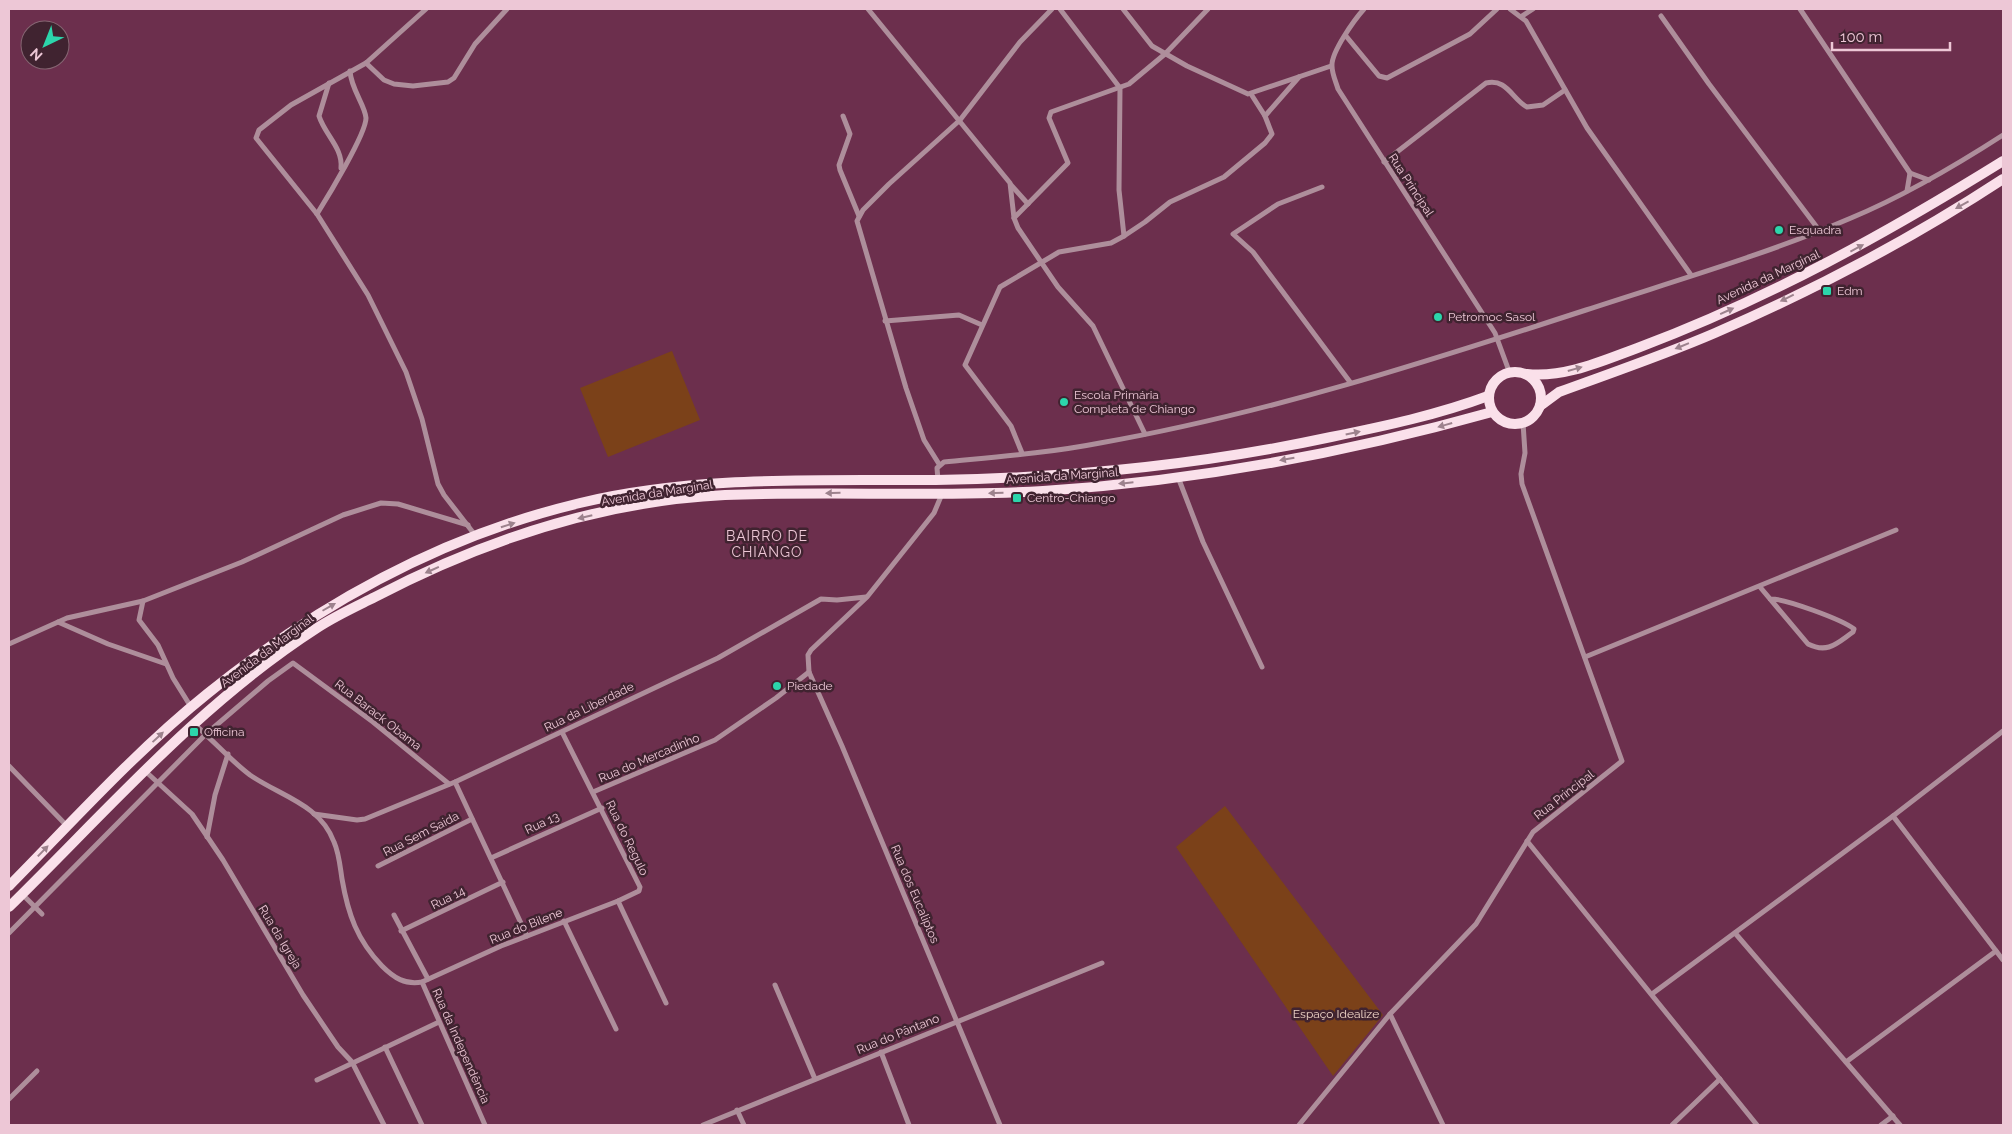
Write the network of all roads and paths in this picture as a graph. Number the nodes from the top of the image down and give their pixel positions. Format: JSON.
{"nodes":[{"id":1,"x":426,"y":9,"type":"edge"},
{"id":2,"x":507,"y":9,"type":"edge"},
{"id":3,"x":868,"y":9,"type":"edge"},
{"id":4,"x":1052,"y":9,"type":"edge"},
{"id":5,"x":1060,"y":9,"type":"edge"},
{"id":6,"x":1123,"y":9,"type":"edge"},
{"id":7,"x":1208,"y":9,"type":"edge"},
{"id":8,"x":1364,"y":9,"type":"edge"},
{"id":9,"x":1497,"y":9,"type":"edge"},
{"id":10,"x":1510,"y":9,"type":"edge"},
{"id":11,"x":1533,"y":9,"type":"edge"},
{"id":12,"x":1800,"y":9,"type":"edge"},
{"id":13,"x":1522,"y":16,"type":"junction"},
{"id":14,"x":1661,"y":16,"type":"dead end"},
{"id":15,"x":1346,"y":36,"type":"junction"},
{"id":16,"x":1164,"y":54,"type":"junction"},
{"id":17,"x":366,"y":63,"type":"junction"},
{"id":18,"x":1332,"y":66,"type":"junction"},
{"id":19,"x":350,"y":71,"type":"junction"},
{"id":20,"x":1300,"y":76,"type":"junction"},
{"id":21,"x":329,"y":83,"type":"junction"},
{"id":22,"x":1120,"y":88,"type":"junction"},
{"id":23,"x":1565,"y":90,"type":"junction"},
{"id":24,"x":1252,"y":94,"type":"junction"},
{"id":25,"x":843,"y":116,"type":"dead end"},
{"id":26,"x":1265,"y":116,"type":"junction"},
{"id":27,"x":960,"y":120,"type":"junction"},
{"id":28,"x":2003,"y":135,"type":"edge"},
{"id":29,"x":2003,"y":161,"type":"edge"},
{"id":30,"x":1384,"y":162,"type":"junction"},
{"id":31,"x":1910,"y":173,"type":"junction"},
{"id":32,"x":340,"y":174,"type":"junction"},
{"id":33,"x":2003,"y":179,"type":"edge"},
{"id":34,"x":1929,"y":180,"type":"junction"},
{"id":35,"x":1010,"y":183,"type":"junction"},
{"id":36,"x":1322,"y":186,"type":"dead end"},
{"id":37,"x":1908,"y":191,"type":"junction"},
{"id":38,"x":1028,"y":204,"type":"junction"},
{"id":39,"x":317,"y":214,"type":"junction"},
{"id":40,"x":859,"y":216,"type":"junction"},
{"id":41,"x":1014,"y":218,"type":"junction"},
{"id":42,"x":1819,"y":230,"type":"junction"},
{"id":43,"x":1124,"y":236,"type":"junction"},
{"id":44,"x":1041,"y":264,"type":"junction"},
{"id":45,"x":1692,"y":275,"type":"junction"},
{"id":46,"x":886,"y":321,"type":"junction"},
{"id":47,"x":982,"y":325,"type":"junction"},
{"id":48,"x":1498,"y":339,"type":"junction"},
{"id":49,"x":1509,"y":371,"type":"junction"},
{"id":50,"x":1528,"y":374,"type":"junction"},
{"id":51,"x":1350,"y":382,"type":"junction"},
{"id":52,"x":1488,"y":396,"type":"junction"},
{"id":53,"x":1540,"y":406,"type":"junction"},
{"id":54,"x":1492,"y":412,"type":"junction"},
{"id":55,"x":1522,"y":423,"type":"junction"},
{"id":56,"x":1145,"y":434,"type":"junction"},
{"id":57,"x":1022,"y":453,"type":"junction"},
{"id":58,"x":939,"y":464,"type":"junction"},
{"id":59,"x":1178,"y":477,"type":"junction"},
{"id":60,"x":938,"y":480,"type":"junction"},
{"id":61,"x":942,"y":494,"type":"junction"},
{"id":62,"x":468,"y":526,"type":"junction"},
{"id":63,"x":1896,"y":530,"type":"dead end"},
{"id":64,"x":476,"y":536,"type":"junction"},
{"id":65,"x":1760,"y":587,"type":"junction"},
{"id":66,"x":866,"y":597,"type":"junction"},
{"id":67,"x":1770,"y":599,"type":"junction"},
{"id":68,"x":143,"y":601,"type":"junction"},
{"id":69,"x":58,"y":622,"type":"junction"},
{"id":70,"x":9,"y":644,"type":"edge"},
{"id":71,"x":1585,"y":657,"type":"junction"},
{"id":72,"x":166,"y":664,"type":"junction"},
{"id":73,"x":1262,"y":667,"type":"dead end"},
{"id":74,"x":809,"y":672,"type":"junction"},
{"id":75,"x":191,"y":708,"type":"junction"},
{"id":76,"x":194,"y":724,"type":"junction"},
{"id":77,"x":2003,"y":731,"type":"edge"},
{"id":78,"x":562,"y":732,"type":"junction"},
{"id":79,"x":206,"y":734,"type":"junction"},
{"id":80,"x":228,"y":754,"type":"junction"},
{"id":81,"x":9,"y":766,"type":"edge"},
{"id":82,"x":144,"y":770,"type":"junction"},
{"id":83,"x":159,"y":782,"type":"junction"},
{"id":84,"x":455,"y":782,"type":"junction"},
{"id":85,"x":449,"y":784,"type":"junction"},
{"id":86,"x":593,"y":792,"type":"junction"},
{"id":87,"x":602,"y":808,"type":"junction"},
{"id":88,"x":314,"y":814,"type":"junction"},
{"id":89,"x":1893,"y":816,"type":"junction"},
{"id":90,"x":472,"y":819,"type":"junction"},
{"id":91,"x":67,"y":826,"type":"junction"},
{"id":92,"x":207,"y":837,"type":"junction"},
{"id":93,"x":1527,"y":841,"type":"junction"},
{"id":94,"x":491,"y":858,"type":"junction"},
{"id":95,"x":378,"y":866,"type":"dead end"},
{"id":96,"x":503,"y":882,"type":"junction"},
{"id":97,"x":9,"y":886,"type":"edge"},
{"id":98,"x":639,"y":891,"type":"joint"},
{"id":99,"x":22,"y":894,"type":"junction"},
{"id":100,"x":618,"y":901,"type":"junction"},
{"id":101,"x":9,"y":907,"type":"edge"},
{"id":102,"x":35,"y":908,"type":"junction"},
{"id":103,"x":42,"y":914,"type":"dead end"},
{"id":104,"x":394,"y":915,"type":"dead end"},
{"id":105,"x":564,"y":921,"type":"junction"},
{"id":106,"x":401,"y":931,"type":"junction"},
{"id":107,"x":9,"y":933,"type":"edge"},
{"id":108,"x":1735,"y":933,"type":"junction"},
{"id":109,"x":527,"y":936,"type":"junction"},
{"id":110,"x":1996,"y":951,"type":"junction"},
{"id":111,"x":2003,"y":960,"type":"edge"},
{"id":112,"x":1102,"y":963,"type":"dead end"},
{"id":113,"x":428,"y":980,"type":"junction"},
{"id":114,"x":422,"y":982,"type":"junction"},
{"id":115,"x":775,"y":985,"type":"dead end"},
{"id":116,"x":1652,"y":994,"type":"junction"},
{"id":117,"x":666,"y":1003,"type":"dead end"},
{"id":118,"x":1390,"y":1014,"type":"junction"},
{"id":119,"x":439,"y":1022,"type":"junction"},
{"id":120,"x":956,"y":1022,"type":"junction"},
{"id":121,"x":616,"y":1029,"type":"dead end"},
{"id":122,"x":385,"y":1047,"type":"junction"},
{"id":123,"x":881,"y":1052,"type":"junction"},
{"id":124,"x":352,"y":1062,"type":"junction"},
{"id":125,"x":1846,"y":1062,"type":"junction"},
{"id":126,"x":37,"y":1071,"type":"dead end"},
{"id":127,"x":814,"y":1079,"type":"junction"},
{"id":128,"x":1720,"y":1079,"type":"junction"},
{"id":129,"x":316,"y":1080,"type":"dead end"},
{"id":130,"x":9,"y":1099,"type":"edge"},
{"id":131,"x":737,"y":1110,"type":"junction"},
{"id":132,"x":1893,"y":1116,"type":"junction"},
{"id":133,"x":384,"y":1125,"type":"edge"},
{"id":134,"x":422,"y":1125,"type":"edge"},
{"id":135,"x":485,"y":1125,"type":"edge"},
{"id":136,"x":703,"y":1125,"type":"edge"},
{"id":137,"x":744,"y":1125,"type":"edge"},
{"id":138,"x":909,"y":1125,"type":"edge"},
{"id":139,"x":1000,"y":1125,"type":"edge"},
{"id":140,"x":1299,"y":1125,"type":"edge"},
{"id":141,"x":1444,"y":1125,"type":"edge"},
{"id":142,"x":1672,"y":1125,"type":"edge"},
{"id":143,"x":1757,"y":1125,"type":"edge"},
{"id":144,"x":1881,"y":1125,"type":"edge"},
{"id":145,"x":1900,"y":1125,"type":"edge"}],
"edges":[{"from":1,"to":17,"type":"street"},
{"from":2,"to":17,"type":"street"},
{"from":3,"to":27,"type":"street"},
{"from":4,"to":27,"type":"street"},
{"from":5,"to":22,"type":"street"},
{"from":6,"to":16,"type":"street"},
{"from":7,"to":16,"type":"street"},
{"from":8,"to":15,"type":"street"},
{"from":9,"to":15,"type":"street"},
{"from":10,"to":13,"type":"street"},
{"from":11,"to":13,"type":"street"},
{"from":12,"to":31,"type":"street"},
{"from":13,"to":23,"type":"street"},
{"from":14,"to":42,"type":"street"},
{"from":15,"to":18,"type":"street"},
{"from":16,"to":22,"type":"street"},
{"from":16,"to":24,"type":"street"},
{"from":17,"to":19,"type":"street"},
{"from":18,"to":20,"type":"street"},
{"from":18,"to":30,"type":"street","name":"Rua Principal"},
{"from":19,"to":21,"type":"street"},
{"from":19,"to":32,"type":"street"},
{"from":20,"to":24,"type":"street"},
{"from":20,"to":26,"type":"street"},
{"from":21,"to":32,"type":"street"},
{"from":21,"to":39,"type":"street"},
{"from":22,"to":38,"type":"street"},
{"from":22,"to":43,"type":"street"},
{"from":23,"to":30,"type":"street"},
{"from":23,"to":45,"type":"street"},
{"from":24,"to":26,"type":"street"},
{"from":25,"to":40,"type":"street"},
{"from":26,"to":43,"type":"street"},
{"from":27,"to":35,"type":"street"},
{"from":27,"to":40,"type":"street"},
{"from":28,"to":34,"type":"street"},
{"from":50,"to":29,"type":"main road","name":"Avenida da Marginal","one_way":true},
{"from":30,"to":48,"type":"street","name":"Rua Principal"},
{"from":31,"to":34,"type":"street"},
{"from":31,"to":37,"type":"street"},
{"from":32,"to":39,"type":"street"},
{"from":33,"to":53,"type":"main road","one_way":true},
{"from":34,"to":37,"type":"street"},
{"from":35,"to":38,"type":"street"},
{"from":35,"to":41,"type":"street"},
{"from":36,"to":51,"type":"street"},
{"from":37,"to":42,"type":"street"},
{"from":38,"to":41,"type":"street"},
{"from":39,"to":62,"type":"street"},
{"from":40,"to":46,"type":"street"},
{"from":41,"to":44,"type":"street"},
{"from":42,"to":45,"type":"street"},
{"from":43,"to":44,"type":"street"},
{"from":44,"to":47,"type":"street"},
{"from":44,"to":56,"type":"street"},
{"from":45,"to":48,"type":"street"},
{"from":46,"to":47,"type":"street"},
{"from":46,"to":58,"type":"street"},
{"from":47,"to":57,"type":"street"},
{"from":48,"to":49,"type":"street","name":"Rua Principal"},
{"from":48,"to":51,"type":"street"},
{"from":49,"to":50,"type":"main road"},
{"from":49,"to":52,"type":"main road"},
{"from":50,"to":53,"type":"main road"},
{"from":51,"to":56,"type":"street"},
{"from":52,"to":54,"type":"main road"},
{"from":60,"to":52,"type":"main road","name":"Avenida da Marginal","one_way":true},
{"from":53,"to":55,"type":"main road"},
{"from":54,"to":55,"type":"main road"},
{"from":54,"to":59,"type":"main road","name":"Avenida da Marginal","one_way":true},
{"from":55,"to":71,"type":"street","name":"Rua Principal"},
{"from":56,"to":57,"type":"street"},
{"from":57,"to":58,"type":"street"},
{"from":58,"to":60,"type":"street"},
{"from":59,"to":61,"type":"main road","name":"Avenida da Marginal","one_way":true},
{"from":59,"to":73,"type":"street"},
{"from":64,"to":60,"type":"main road","name":"Avenida da Marginal","one_way":true},
{"from":61,"to":66,"type":"street"},
{"from":61,"to":76,"type":"main road","name":"Avenida da Marginal","one_way":true},
{"from":62,"to":64,"type":"street"},
{"from":62,"to":68,"type":"street"},
{"from":63,"to":65,"type":"street"},
{"from":75,"to":64,"type":"main road","name":"Avenida da Marginal","one_way":true},
{"from":65,"to":67,"type":"street"},
{"from":65,"to":71,"type":"street"},
{"from":66,"to":74,"type":"street"},
{"from":66,"to":78,"type":"street","name":"Rua da Liberdade"},
{"from":67,"to":67,"type":"street"},
{"from":68,"to":69,"type":"street"},
{"from":68,"to":72,"type":"street"},
{"from":69,"to":70,"type":"street"},
{"from":69,"to":72,"type":"street"},
{"from":71,"to":93,"type":"street","name":"Rua Principal"},
{"from":72,"to":75,"type":"street"},
{"from":74,"to":86,"type":"street","name":"Rua do Mercadinho"},
{"from":74,"to":120,"type":"street","name":"Rua dos Eucaliptos"},
{"from":91,"to":75,"type":"main road","name":"Avenida da Marginal","one_way":true},
{"from":76,"to":79,"type":"street","name":"Rua da Independência"},
{"from":76,"to":82,"type":"main road","name":"Avenida da Marginal"},
{"from":77,"to":89,"type":"street"},
{"from":78,"to":84,"type":"street","name":"Rua da Liberdade"},
{"from":78,"to":86,"type":"street","name":"Rua do Regulo"},
{"from":79,"to":80,"type":"street","name":"Rua da Independência"},
{"from":79,"to":83,"type":"street"},
{"from":79,"to":85,"type":"street","name":"Rua Barack Obama"},
{"from":80,"to":88,"type":"street","name":"Rua da Independência"},
{"from":80,"to":92,"type":"street"},
{"from":81,"to":91,"type":"street"},
{"from":82,"to":83,"type":"street","name":"Rua da Igreja"},
{"from":82,"to":99,"type":"main road","name":"Avenida da Marginal"},
{"from":83,"to":92,"type":"street","name":"Rua da Igreja"},
{"from":83,"to":102,"type":"street"},
{"from":84,"to":85,"type":"street","name":"Rua da Liberdade"},
{"from":84,"to":90,"type":"street"},
{"from":85,"to":88,"type":"street","name":"Rua da Liberdade"},
{"from":86,"to":87,"type":"street","name":"Rua do Regulo"},
{"from":87,"to":94,"type":"street","name":"Rua 13"},
{"from":87,"to":98,"type":"street","name":"Rua do Regulo"},
{"from":88,"to":114,"type":"street","name":"Rua da Independência"},
{"from":89,"to":108,"type":"street"},
{"from":89,"to":110,"type":"street"},
{"from":90,"to":94,"type":"street"},
{"from":90,"to":95,"type":"street","name":"Rua Sem Saida"},
{"from":97,"to":91,"type":"main road","name":"Avenida da Marginal","one_way":true},
{"from":92,"to":124,"type":"street","name":"Rua da Igreja"},
{"from":93,"to":116,"type":"street"},
{"from":93,"to":118,"type":"street","name":"Rua Principal"},
{"from":94,"to":96,"type":"street"},
{"from":96,"to":106,"type":"street","name":"Rua 14"},
{"from":96,"to":109,"type":"street"},
{"from":98,"to":100,"type":"street","name":"Rua do Bilene"},
{"from":99,"to":101,"type":"main road","name":"Avenida da Marginal"},
{"from":99,"to":102,"type":"street"},
{"from":100,"to":105,"type":"street","name":"Rua do Bilene"},
{"from":100,"to":117,"type":"street"},
{"from":102,"to":103,"type":"street"},
{"from":102,"to":107,"type":"street"},
{"from":104,"to":106,"type":"street"},
{"from":105,"to":109,"type":"street","name":"Rua do Bilene"},
{"from":105,"to":121,"type":"street"},
{"from":106,"to":113,"type":"street"},
{"from":108,"to":116,"type":"street"},
{"from":108,"to":125,"type":"street"},
{"from":109,"to":113,"type":"street","name":"Rua do Bilene"},
{"from":110,"to":111,"type":"street"},
{"from":110,"to":125,"type":"street"},
{"from":112,"to":120,"type":"street","name":"Rua do Pântano"},
{"from":113,"to":114,"type":"street","name":"Rua do Bilene"},
{"from":114,"to":119,"type":"street","name":"Rua da Independência"},
{"from":115,"to":127,"type":"street"},
{"from":116,"to":128,"type":"street"},
{"from":118,"to":140,"type":"street","name":"Rua Principal"},
{"from":118,"to":141,"type":"street"},
{"from":119,"to":122,"type":"street"},
{"from":119,"to":135,"type":"street","name":"Rua da Independência"},
{"from":120,"to":123,"type":"street","name":"Rua do Pântano"},
{"from":120,"to":139,"type":"street","name":"Rua dos Eucaliptos"},
{"from":122,"to":124,"type":"street"},
{"from":122,"to":134,"type":"street"},
{"from":123,"to":127,"type":"street","name":"Rua do Pântano"},
{"from":123,"to":138,"type":"street"},
{"from":124,"to":129,"type":"street"},
{"from":124,"to":133,"type":"street","name":"Rua da Igreja"},
{"from":125,"to":132,"type":"street"},
{"from":126,"to":130,"type":"street"},
{"from":127,"to":131,"type":"street","name":"Rua do Pântano"},
{"from":128,"to":142,"type":"street"},
{"from":128,"to":143,"type":"street"},
{"from":131,"to":136,"type":"street","name":"Rua do Pântano"},
{"from":131,"to":137,"type":"street"},
{"from":132,"to":144,"type":"street"},
{"from":132,"to":145,"type":"street"}]}
